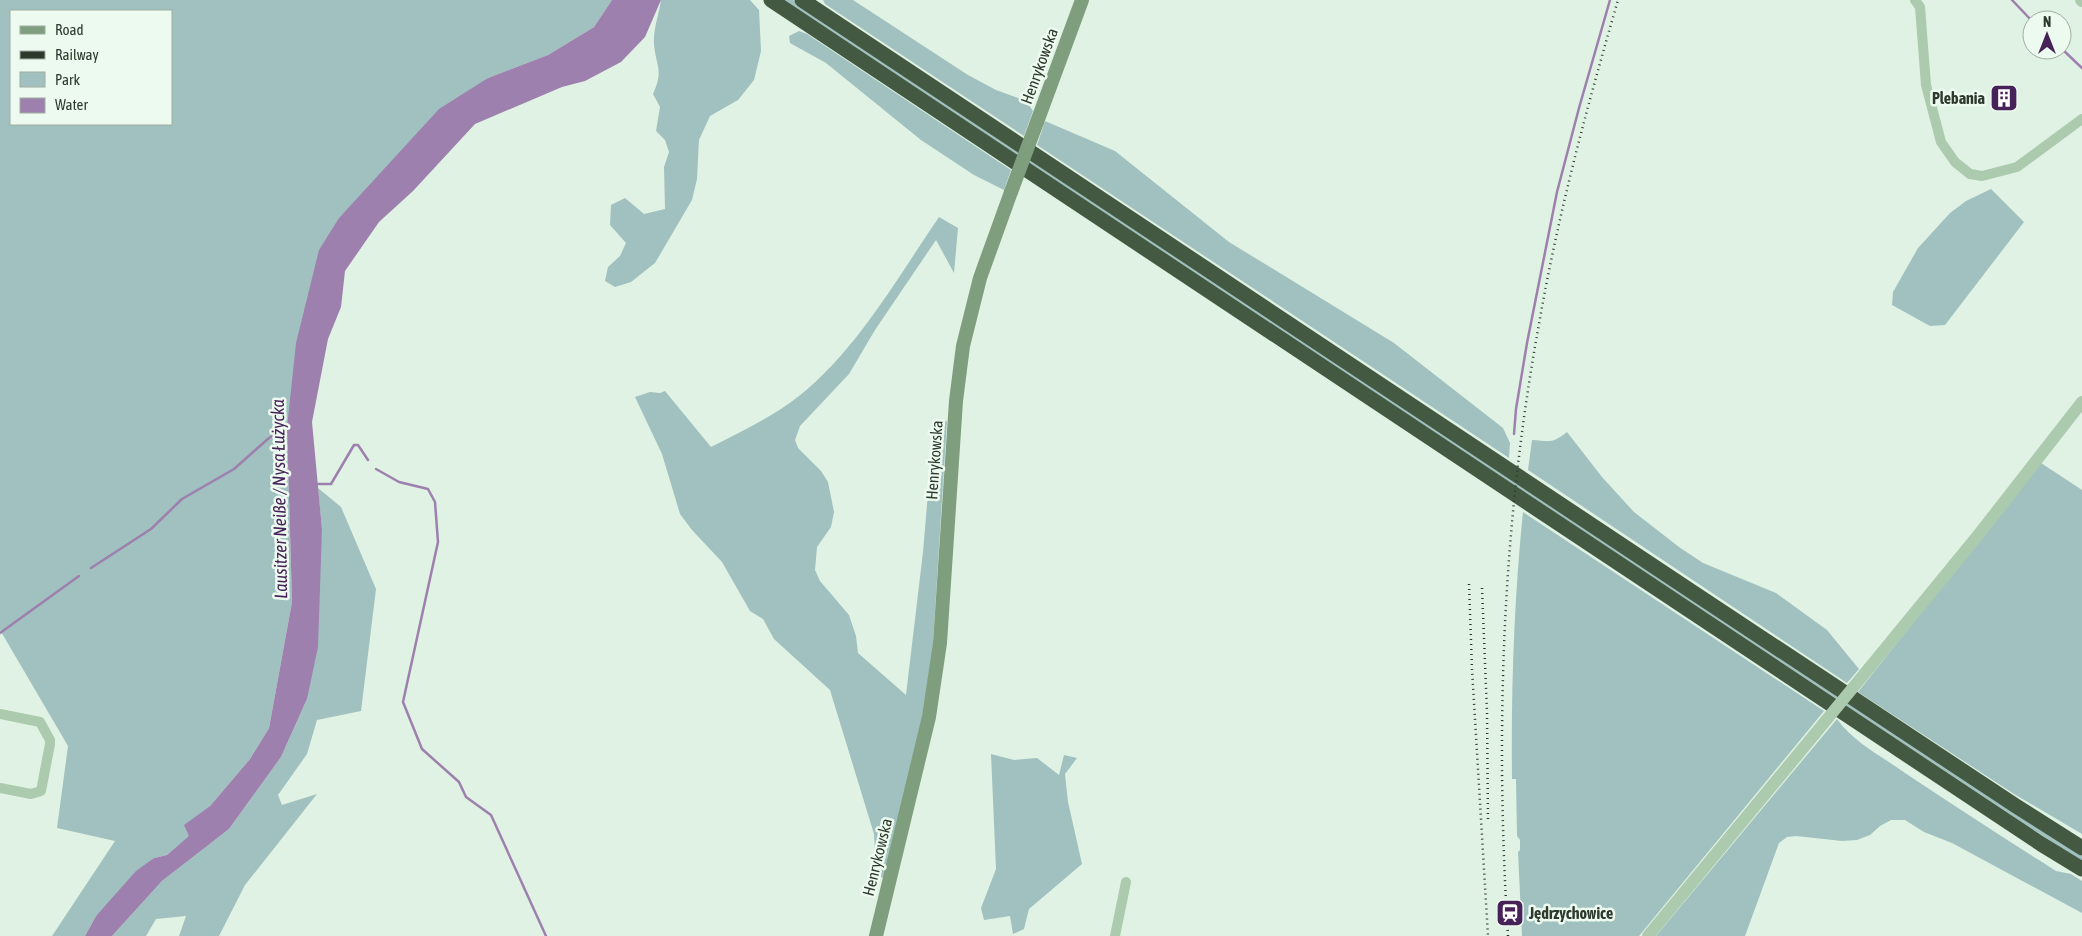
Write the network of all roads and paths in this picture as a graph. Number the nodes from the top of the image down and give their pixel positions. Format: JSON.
{"nodes":[{"id":1,"x":771,"y":0,"type":"edge"},
{"id":2,"x":802,"y":0,"type":"edge"},
{"id":3,"x":1082,"y":0,"type":"edge"},
{"id":4,"x":1915,"y":0,"type":"edge"},
{"id":5,"x":2082,"y":118,"type":"edge"},
{"id":6,"x":2082,"y":402,"type":"edge"},
{"id":7,"x":0,"y":714,"type":"edge"},
{"id":8,"x":0,"y":788,"type":"edge"},
{"id":9,"x":2016,"y":806,"type":"junction"},
{"id":10,"x":2082,"y":836,"type":"edge"},
{"id":11,"x":2082,"y":848,"type":"edge"},
{"id":12,"x":2082,"y":869,"type":"edge"},
{"id":13,"x":1126,"y":882,"type":"dead end"},
{"id":14,"x":876,"y":936,"type":"edge"},
{"id":15,"x":1115,"y":936,"type":"edge"},
{"id":16,"x":1648,"y":936,"type":"edge"}],
"edges":[{"from":1,"to":12,"type":"highway"},
{"from":2,"to":9,"type":"highway"},
{"from":3,"to":14,"type":"main road","name":"Henrykowska","bridge":true},
{"from":4,"to":5,"type":"street"},
{"from":6,"to":16,"type":"street","bridge":true},
{"from":7,"to":8,"type":"street"},
{"from":9,"to":10,"type":"highway"},
{"from":9,"to":11,"type":"highway"},
{"from":13,"to":15,"type":"street"}]}
